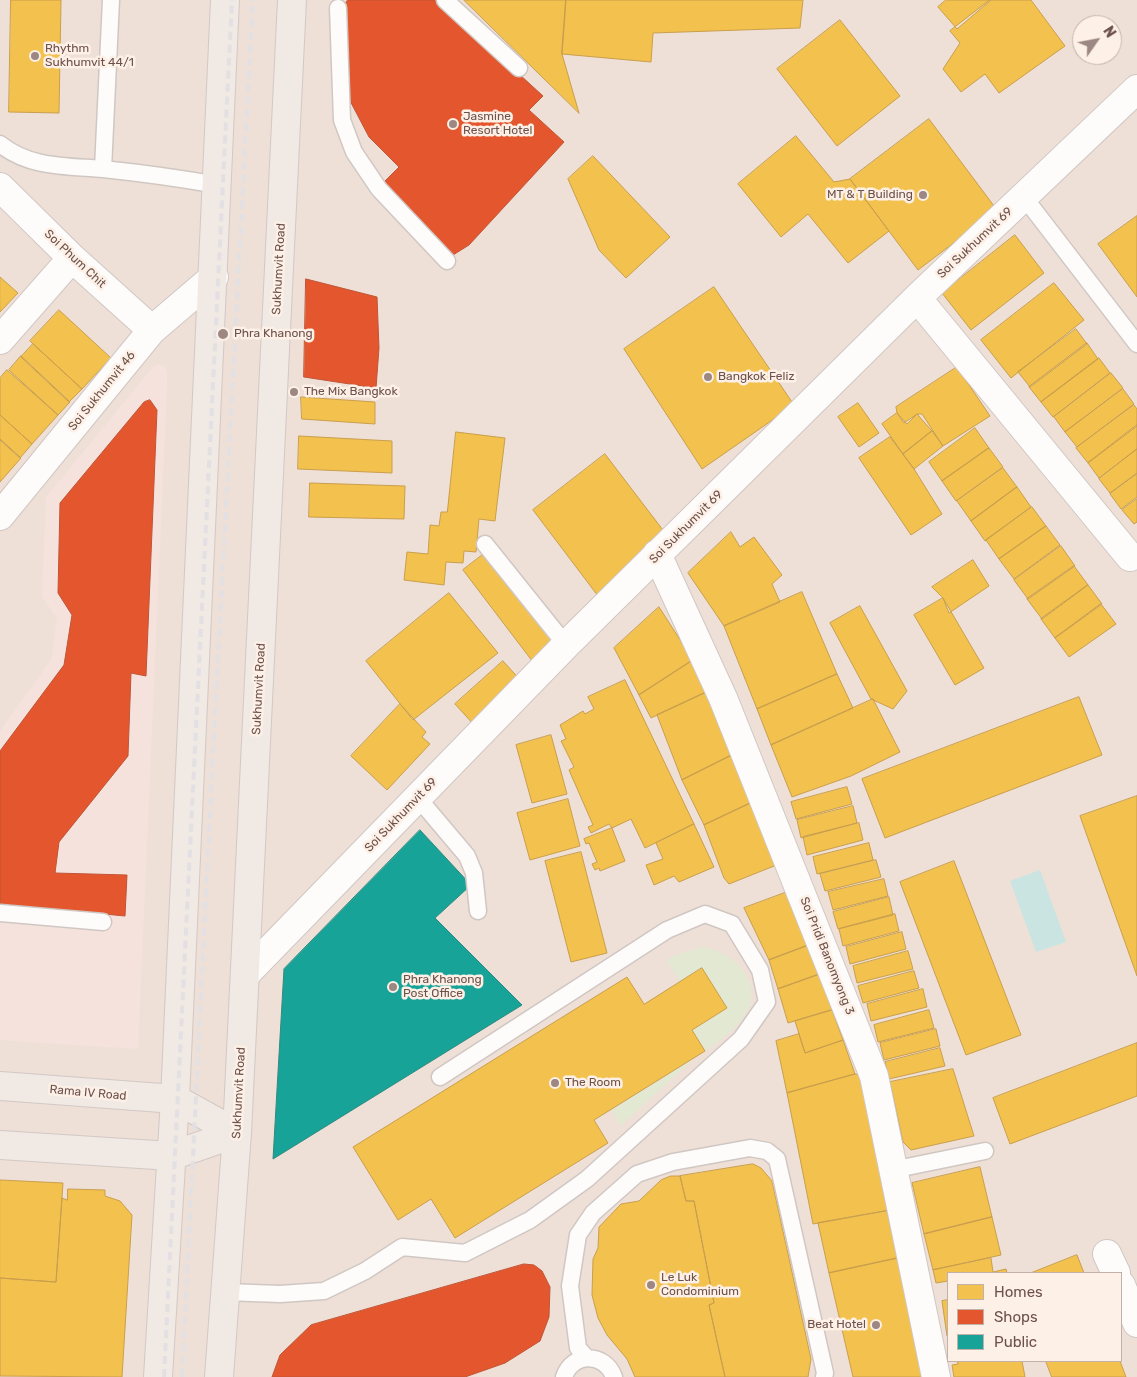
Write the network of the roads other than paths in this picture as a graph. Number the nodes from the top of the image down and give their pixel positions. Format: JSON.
{"nodes":[{"id":1,"x":111,"y":0,"type":"edge"},
{"id":2,"x":225,"y":0,"type":"edge"},
{"id":3,"x":292,"y":0,"type":"edge"},
{"id":4,"x":445,"y":0,"type":"edge"},
{"id":5,"x":341,"y":3,"type":"edge"},
{"id":6,"x":519,"y":68,"type":"dead end"},
{"id":7,"x":1137,"y":89,"type":"edge"},
{"id":8,"x":0,"y":144,"type":"edge"},
{"id":9,"x":103,"y":169,"type":"junction"},
{"id":10,"x":217,"y":186,"type":"junction"},
{"id":11,"x":0,"y":187,"type":"edge"},
{"id":12,"x":1024,"y":197,"type":"junction"},
{"id":13,"x":72,"y":258,"type":"junction"},
{"id":14,"x":447,"y":261,"type":"dead end"},
{"id":15,"x":214,"y":277,"type":"junction"},
{"id":16,"x":917,"y":298,"type":"junction"},
{"id":17,"x":152,"y":330,"type":"junction"},
{"id":18,"x":0,"y":340,"type":"edge"},
{"id":19,"x":1136,"y":342,"type":"edge"},
{"id":20,"x":0,"y":516,"type":"edge"},
{"id":21,"x":485,"y":544,"type":"dead end"},
{"id":22,"x":658,"y":554,"type":"junction"},
{"id":23,"x":1130,"y":557,"type":"dead end"},
{"id":24,"x":566,"y":645,"type":"junction"},
{"id":25,"x":418,"y":798,"type":"junction"},
{"id":26,"x":478,"y":911,"type":"dead end"},
{"id":27,"x":0,"y":913,"type":"edge"},
{"id":28,"x":103,"y":922,"type":"dead end"},
{"id":29,"x":245,"y":974,"type":"junction"},
{"id":30,"x":440,"y":1077,"type":"dead end"},
{"id":31,"x":0,"y":1086,"type":"edge"},
{"id":32,"x":175,"y":1099,"type":"junction"},
{"id":33,"x":237,"y":1133,"type":"junction"},
{"id":34,"x":0,"y":1144,"type":"edge"},
{"id":35,"x":985,"y":1151,"type":"dead end"},
{"id":36,"x":171,"y":1156,"type":"junction"},
{"id":37,"x":892,"y":1170,"type":"junction"},
{"id":38,"x":1122,"y":1287,"type":"edge"},
{"id":39,"x":225,"y":1292,"type":"junction"},
{"id":40,"x":1137,"y":1323,"type":"edge"},
{"id":41,"x":586,"y":1357,"type":"junction"},
{"id":42,"x":158,"y":1377,"type":"edge"},
{"id":43,"x":219,"y":1377,"type":"edge"},
{"id":44,"x":564,"y":1377,"type":"edge"},
{"id":45,"x":614,"y":1377,"type":"edge"},
{"id":46,"x":824,"y":1377,"type":"edge"},
{"id":47,"x":936,"y":1377,"type":"edge"}],
"edges":[{"from":1,"to":9,"type":"lane"},
{"from":2,"to":10,"type":"main road"},
{"from":3,"to":29,"type":"main road","name":"Sukhumvit Road"},
{"from":4,"to":6,"type":"lane"},
{"from":5,"to":14,"type":"lane"},
{"from":7,"to":12,"type":"street","name":"Soi Sukhumvit 69"},
{"from":8,"to":9,"type":"lane"},
{"from":9,"to":10,"type":"lane"},
{"from":10,"to":15,"type":"main road"},
{"from":11,"to":13,"type":"street","name":"Soi Phum Chit"},
{"from":12,"to":16,"type":"street","name":"Soi Sukhumvit 69"},
{"from":12,"to":19,"type":"lane"},
{"from":13,"to":17,"type":"street","name":"Soi Phum Chit"},
{"from":13,"to":18,"type":"street"},
{"from":15,"to":17,"type":"street","name":"Soi Sukhumvit 46"},
{"from":15,"to":32,"type":"main road"},
{"from":16,"to":22,"type":"street","name":"Soi Sukhumvit 69"},
{"from":16,"to":23,"type":"street"},
{"from":17,"to":20,"type":"street","name":"Soi Sukhumvit 46"},
{"from":21,"to":24,"type":"lane"},
{"from":22,"to":24,"type":"street","name":"Soi Sukhumvit 69"},
{"from":22,"to":37,"type":"street","name":"Soi Pridi Banomyong 3"},
{"from":24,"to":25,"type":"street","name":"Soi Sukhumvit 69"},
{"from":25,"to":26,"type":"lane"},
{"from":25,"to":29,"type":"street","name":"Soi Sukhumvit 69"},
{"from":27,"to":28,"type":"lane"},
{"from":29,"to":33,"type":"main road","name":"Sukhumvit Road"},
{"from":30,"to":39,"type":"lane"},
{"from":31,"to":32,"type":"main road","name":"Rama IV Road"},
{"from":32,"to":33,"type":"main road"},
{"from":32,"to":36,"type":"main road"},
{"from":33,"to":36,"type":"main road"},
{"from":33,"to":39,"type":"main road","name":"Sukhumvit Road"},
{"from":34,"to":36,"type":"main road"},
{"from":35,"to":37,"type":"lane"},
{"from":36,"to":42,"type":"main road"},
{"from":37,"to":47,"type":"street","name":"Soi Pridi Banomyong 3"},
{"from":38,"to":40,"type":"street"},
{"from":39,"to":43,"type":"main road","name":"Sukhumvit Road"},
{"from":41,"to":44,"type":"lane"},
{"from":41,"to":45,"type":"lane"},
{"from":41,"to":46,"type":"lane"}]}
